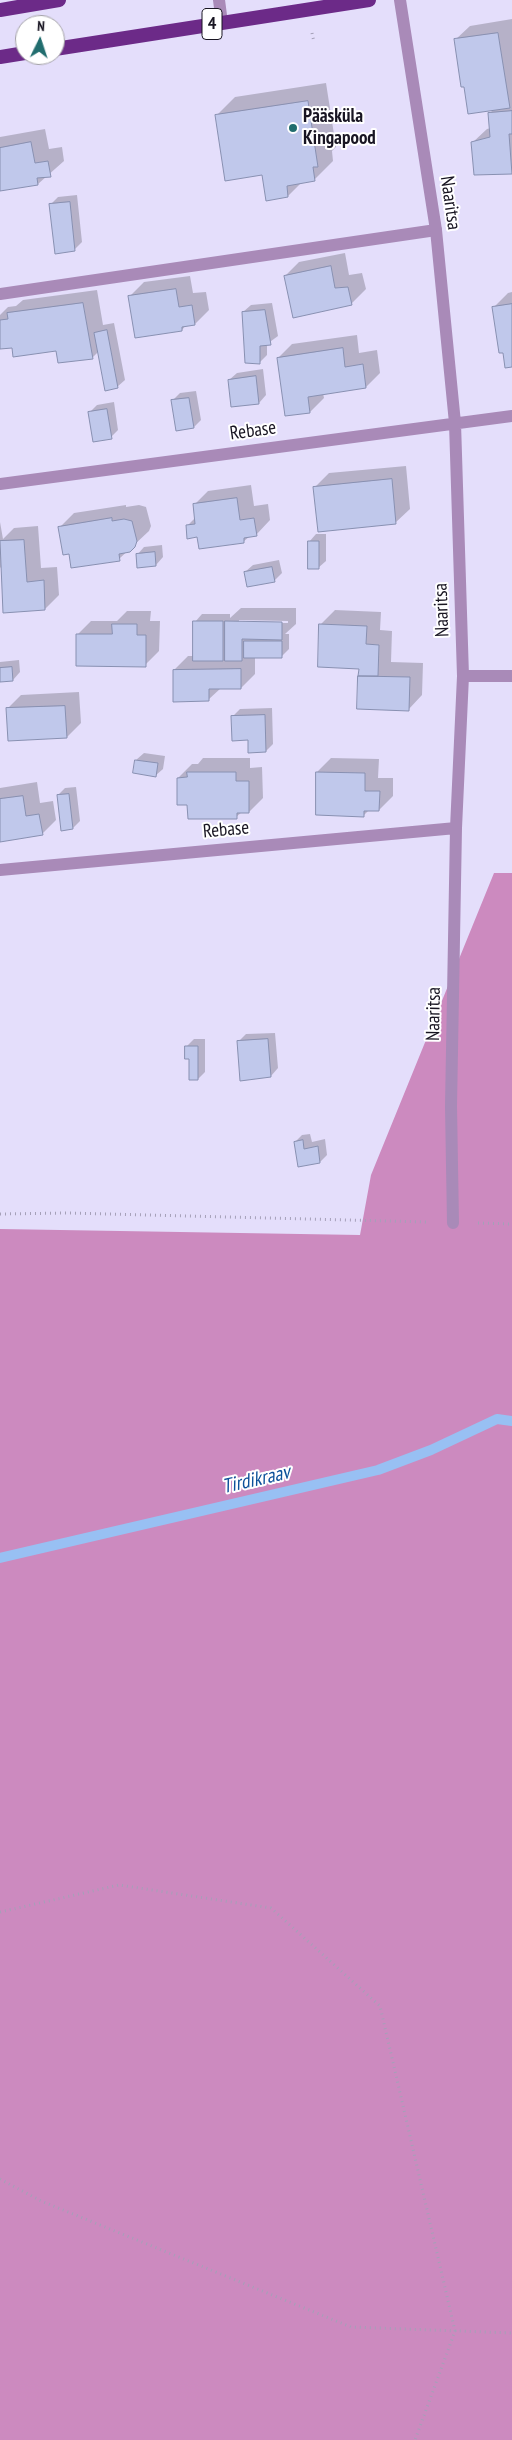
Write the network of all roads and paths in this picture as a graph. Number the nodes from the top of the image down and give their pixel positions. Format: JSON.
{"nodes":[{"id":1,"x":59,"y":0,"type":"edge"},
{"id":2,"x":219,"y":0,"type":"edge"},
{"id":3,"x":369,"y":0,"type":"edge"},
{"id":4,"x":400,"y":0,"type":"edge"},
{"id":5,"x":0,"y":10,"type":"edge"},
{"id":6,"x":222,"y":22,"type":"junction"},
{"id":7,"x":65,"y":47,"type":"edge"},
{"id":8,"x":15,"y":55,"type":"edge"},
{"id":9,"x":0,"y":58,"type":"edge"},
{"id":10,"x":436,"y":230,"type":"junction"},
{"id":11,"x":0,"y":294,"type":"edge"},
{"id":12,"x":512,"y":416,"type":"edge"},
{"id":13,"x":455,"y":423,"type":"junction"},
{"id":14,"x":0,"y":484,"type":"edge"},
{"id":15,"x":463,"y":676,"type":"junction"},
{"id":16,"x":512,"y":676,"type":"edge"},
{"id":17,"x":456,"y":828,"type":"junction"},
{"id":18,"x":0,"y":870,"type":"edge"},
{"id":19,"x":0,"y":1214,"type":"edge"},
{"id":20,"x":453,"y":1222,"type":"junction"},
{"id":21,"x":512,"y":1224,"type":"edge"},
{"id":22,"x":0,"y":1912,"type":"edge"},
{"id":23,"x":0,"y":2179,"type":"edge"},
{"id":24,"x":455,"y":2331,"type":"junction"},
{"id":25,"x":512,"y":2333,"type":"edge"},
{"id":26,"x":415,"y":2440,"type":"edge"}],
"edges":[{"from":1,"to":5,"type":"highway"},
{"from":2,"to":6,"type":"street"},
{"from":3,"to":6,"type":"highway","number":"4"},
{"from":4,"to":10,"type":"street","name":"Naaritsa"},
{"from":6,"to":7,"type":"highway","number":"4"},
{"from":8,"to":9,"type":"highway"},
{"from":10,"to":11,"type":"street"},
{"from":10,"to":13,"type":"street","name":"Naaritsa"},
{"from":12,"to":13,"type":"street","name":"Rebase"},
{"from":13,"to":14,"type":"street","name":"Rebase"},
{"from":13,"to":15,"type":"street","name":"Naaritsa"},
{"from":15,"to":16,"type":"street"},
{"from":15,"to":17,"type":"street","name":"Naaritsa"},
{"from":17,"to":18,"type":"street","name":"Rebase"},
{"from":17,"to":20,"type":"street","name":"Naaritsa"},
{"from":19,"to":20,"type":"path"},
{"from":20,"to":21,"type":"path"},
{"from":22,"to":24,"type":"path"},
{"from":23,"to":24,"type":"path"},
{"from":24,"to":25,"type":"path"},
{"from":24,"to":26,"type":"path"}]}
